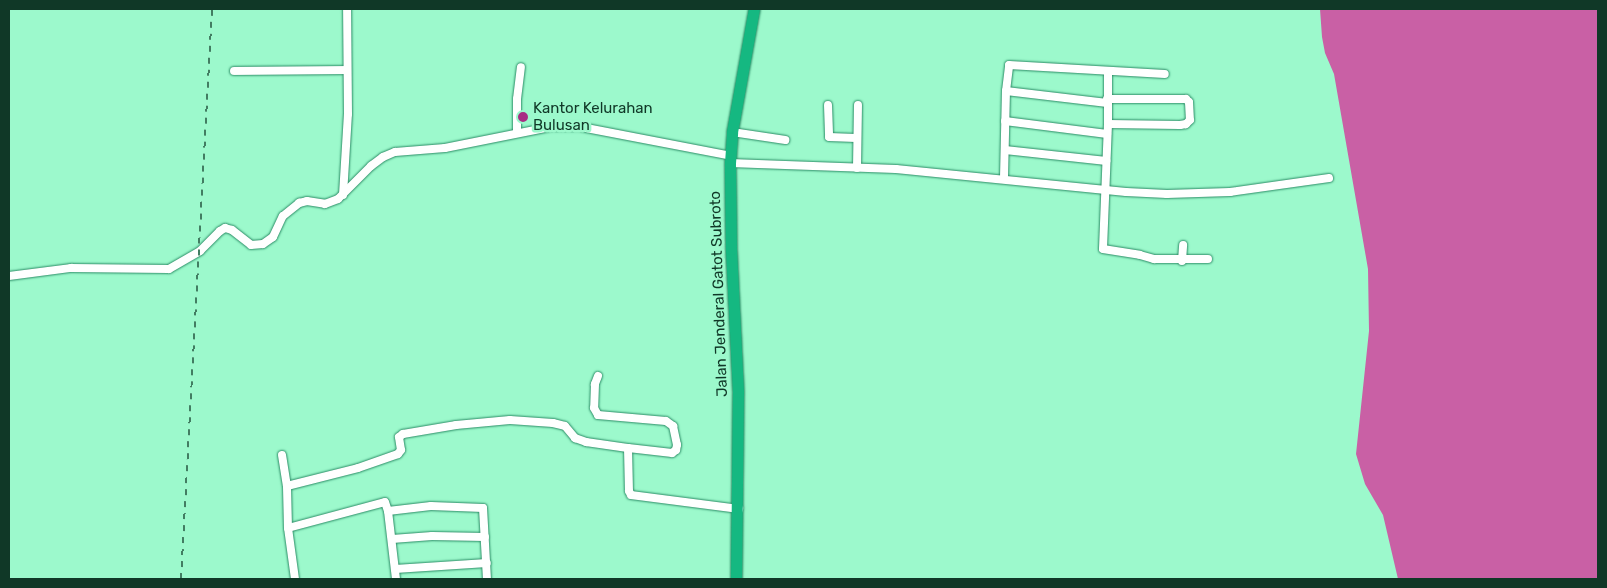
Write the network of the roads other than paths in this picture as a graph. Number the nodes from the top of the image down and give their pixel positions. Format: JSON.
{"nodes":[{"id":1,"x":347,"y":9,"type":"edge"},
{"id":2,"x":754,"y":9,"type":"edge"},
{"id":3,"x":521,"y":67,"type":"dead end"},
{"id":4,"x":346,"y":70,"type":"junction"},
{"id":5,"x":234,"y":71,"type":"dead end"},
{"id":6,"x":1108,"y":72,"type":"junction"},
{"id":7,"x":1165,"y":74,"type":"dead end"},
{"id":8,"x":1006,"y":91,"type":"junction"},
{"id":9,"x":1107,"y":101,"type":"junction"},
{"id":10,"x":828,"y":105,"type":"dead end"},
{"id":11,"x":858,"y":105,"type":"dead end"},
{"id":12,"x":1005,"y":121,"type":"junction"},
{"id":13,"x":1108,"y":124,"type":"junction"},
{"id":14,"x":732,"y":132,"type":"junction"},
{"id":15,"x":517,"y":133,"type":"junction"},
{"id":16,"x":1107,"y":134,"type":"junction"},
{"id":17,"x":856,"y":138,"type":"junction"},
{"id":18,"x":784,"y":140,"type":"dead end"},
{"id":19,"x":1004,"y":150,"type":"junction"},
{"id":20,"x":730,"y":159,"type":"junction"},
{"id":21,"x":1106,"y":161,"type":"junction"},
{"id":22,"x":857,"y":168,"type":"junction"},
{"id":23,"x":1004,"y":178,"type":"junction"},
{"id":24,"x":1329,"y":178,"type":"dead end"},
{"id":25,"x":1105,"y":189,"type":"junction"},
{"id":26,"x":343,"y":195,"type":"junction"},
{"id":27,"x":1183,"y":245,"type":"dead end"},
{"id":28,"x":1208,"y":260,"type":"dead end"},
{"id":29,"x":1182,"y":261,"type":"junction"},
{"id":30,"x":9,"y":276,"type":"edge"},
{"id":31,"x":598,"y":376,"type":"dead end"},
{"id":32,"x":628,"y":448,"type":"junction"},
{"id":33,"x":282,"y":455,"type":"dead end"},
{"id":34,"x":287,"y":486,"type":"junction"},
{"id":35,"x":739,"y":509,"type":"junction"},
{"id":36,"x":388,"y":511,"type":"junction"},
{"id":37,"x":288,"y":528,"type":"junction"},
{"id":38,"x":486,"y":537,"type":"junction"},
{"id":39,"x":392,"y":539,"type":"junction"},
{"id":40,"x":487,"y":563,"type":"junction"},
{"id":41,"x":395,"y":568,"type":"junction"},
{"id":42,"x":295,"y":579,"type":"edge"},
{"id":43,"x":396,"y":579,"type":"edge"},
{"id":44,"x":487,"y":579,"type":"edge"},
{"id":45,"x":736,"y":579,"type":"edge"}],
"edges":[{"from":1,"to":4,"type":"street"},
{"from":2,"to":14,"type":"highway","name":"Jalan Jenderal Gatot Subroto"},
{"from":3,"to":15,"type":"street"},
{"from":4,"to":5,"type":"street"},
{"from":4,"to":26,"type":"street"},
{"from":6,"to":7,"type":"street"},
{"from":6,"to":8,"type":"street"},
{"from":6,"to":9,"type":"street"},
{"from":8,"to":9,"type":"street"},
{"from":8,"to":12,"type":"street"},
{"from":9,"to":13,"type":"street"},
{"from":9,"to":13,"type":"street"},
{"from":10,"to":17,"type":"street"},
{"from":11,"to":17,"type":"street"},
{"from":12,"to":16,"type":"street"},
{"from":12,"to":19,"type":"street"},
{"from":13,"to":16,"type":"street"},
{"from":14,"to":18,"type":"street"},
{"from":14,"to":20,"type":"highway","name":"Jalan Jenderal Gatot Subroto"},
{"from":15,"to":20,"type":"street"},
{"from":15,"to":26,"type":"street"},
{"from":16,"to":21,"type":"street"},
{"from":17,"to":22,"type":"street"},
{"from":19,"to":21,"type":"street"},
{"from":19,"to":23,"type":"street"},
{"from":20,"to":22,"type":"street"},
{"from":20,"to":35,"type":"highway","name":"Jalan Jenderal Gatot Subroto"},
{"from":21,"to":25,"type":"street"},
{"from":22,"to":23,"type":"street"},
{"from":23,"to":25,"type":"street"},
{"from":24,"to":25,"type":"street"},
{"from":25,"to":29,"type":"street"},
{"from":26,"to":30,"type":"street"},
{"from":27,"to":29,"type":"street"},
{"from":28,"to":29,"type":"street"},
{"from":31,"to":32,"type":"street"},
{"from":32,"to":34,"type":"street"},
{"from":32,"to":35,"type":"street"},
{"from":33,"to":34,"type":"street"},
{"from":34,"to":37,"type":"street"},
{"from":35,"to":45,"type":"highway","name":"Jalan Jenderal Gatot Subroto"},
{"from":36,"to":37,"type":"street"},
{"from":36,"to":38,"type":"street"},
{"from":36,"to":39,"type":"street"},
{"from":37,"to":42,"type":"street"},
{"from":38,"to":39,"type":"street"},
{"from":38,"to":40,"type":"street"},
{"from":39,"to":41,"type":"street"},
{"from":40,"to":41,"type":"street"},
{"from":40,"to":44,"type":"street"},
{"from":41,"to":43,"type":"street"}]}
